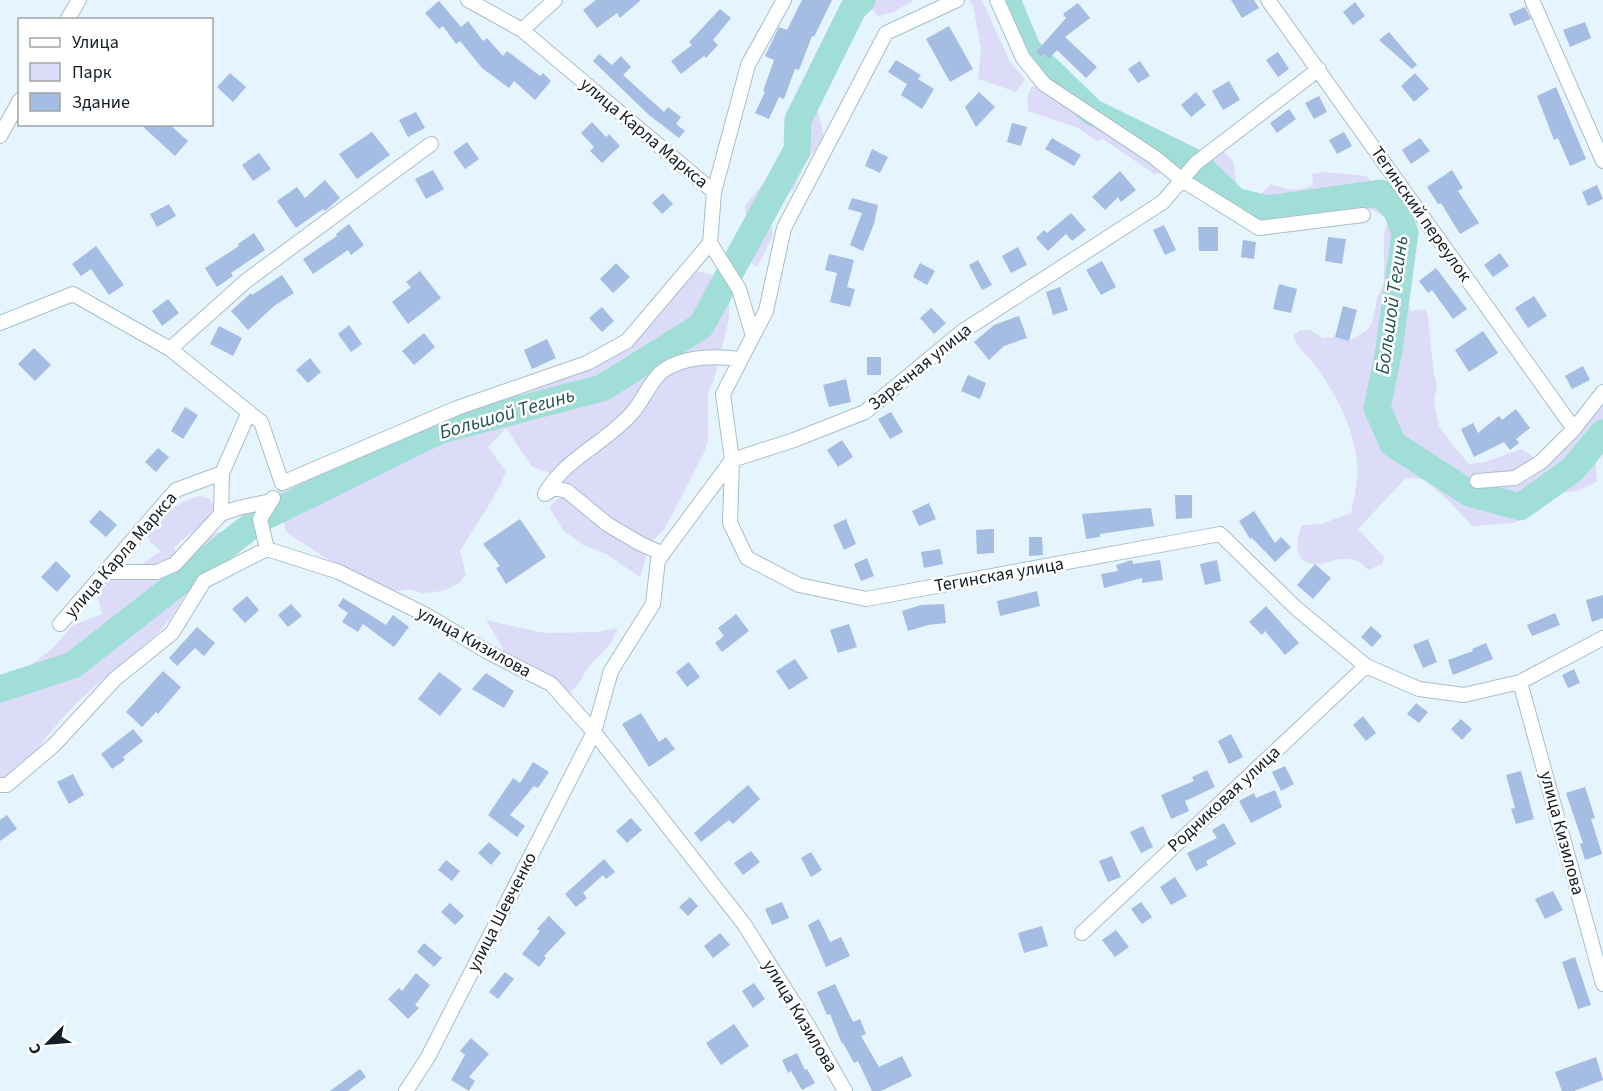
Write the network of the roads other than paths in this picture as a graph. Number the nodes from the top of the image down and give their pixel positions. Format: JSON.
{"nodes":[{"id":1,"x":79,"y":0,"type":"edge"},
{"id":2,"x":468,"y":0,"type":"edge"},
{"id":3,"x":555,"y":0,"type":"edge"},
{"id":4,"x":783,"y":0,"type":"edge"},
{"id":5,"x":957,"y":0,"type":"edge"},
{"id":6,"x":996,"y":0,"type":"edge"},
{"id":7,"x":1268,"y":0,"type":"edge"},
{"id":8,"x":1532,"y":0,"type":"edge"},
{"id":9,"x":69,"y":18,"type":"edge"},
{"id":10,"x":522,"y":30,"type":"junction"},
{"id":11,"x":1319,"y":69,"type":"junction"},
{"id":12,"x":18,"y":104,"type":"edge"},
{"id":13,"x":0,"y":136,"type":"edge"},
{"id":14,"x":431,"y":144,"type":"dead end"},
{"id":15,"x":1603,"y":160,"type":"edge"},
{"id":16,"x":1182,"y":180,"type":"junction"},
{"id":17,"x":714,"y":192,"type":"junction"},
{"id":18,"x":1363,"y":216,"type":"dead end"},
{"id":19,"x":710,"y":243,"type":"junction"},
{"id":20,"x":0,"y":323,"type":"edge"},
{"id":21,"x":753,"y":336,"type":"junction"},
{"id":22,"x":170,"y":349,"type":"junction"},
{"id":23,"x":741,"y":358,"type":"junction"},
{"id":24,"x":1603,"y":392,"type":"edge"},
{"id":25,"x":249,"y":412,"type":"junction"},
{"id":26,"x":1574,"y":429,"type":"junction"},
{"id":27,"x":732,"y":460,"type":"junction"},
{"id":28,"x":222,"y":473,"type":"junction"},
{"id":29,"x":1477,"y":481,"type":"dead end"},
{"id":30,"x":282,"y":483,"type":"junction"},
{"id":31,"x":271,"y":501,"type":"junction"},
{"id":32,"x":221,"y":514,"type":"junction"},
{"id":33,"x":267,"y":549,"type":"junction"},
{"id":34,"x":663,"y":554,"type":"junction"},
{"id":35,"x":105,"y":572,"type":"junction"},
{"id":36,"x":60,"y":624,"type":"dead end"},
{"id":37,"x":1603,"y":638,"type":"edge"},
{"id":38,"x":1366,"y":666,"type":"junction"},
{"id":39,"x":1520,"y":682,"type":"junction"},
{"id":40,"x":594,"y":732,"type":"junction"},
{"id":41,"x":0,"y":785,"type":"edge"},
{"id":42,"x":1082,"y":933,"type":"dead end"},
{"id":43,"x":1603,"y":984,"type":"edge"},
{"id":44,"x":406,"y":1091,"type":"edge"},
{"id":45,"x":845,"y":1091,"type":"edge"}],
"edges":[{"from":1,"to":9,"type":"street"},
{"from":2,"to":10,"type":"street","name":"улица Карла Маркса"},
{"from":3,"to":10,"type":"street"},
{"from":4,"to":17,"type":"street"},
{"from":5,"to":21,"type":"street"},
{"from":6,"to":16,"type":"street"},
{"from":7,"to":11,"type":"street","name":"Тегинский переулок"},
{"from":8,"to":15,"type":"street"},
{"from":10,"to":17,"type":"street","name":"улица Карла Маркса"},
{"from":11,"to":16,"type":"street","name":"Заречная улица"},
{"from":11,"to":26,"type":"street","name":"Тегинский переулок"},
{"from":12,"to":13,"type":"street"},
{"from":14,"to":22,"type":"street"},
{"from":16,"to":18,"type":"street"},
{"from":16,"to":27,"type":"street","name":"Заречная улица"},
{"from":17,"to":19,"type":"street","name":"улица Карла Маркса"},
{"from":19,"to":21,"type":"street"},
{"from":19,"to":30,"type":"street"},
{"from":20,"to":22,"type":"street"},
{"from":21,"to":23,"type":"street"},
{"from":22,"to":25,"type":"street"},
{"from":23,"to":27,"type":"street"},
{"from":23,"to":34,"type":"street"},
{"from":24,"to":26,"type":"street"},
{"from":25,"to":28,"type":"street"},
{"from":25,"to":30,"type":"street"},
{"from":26,"to":29,"type":"street"},
{"from":27,"to":34,"type":"street"},
{"from":27,"to":38,"type":"street","name":"Тегинская улица"},
{"from":28,"to":32,"type":"street"},
{"from":28,"to":35,"type":"street","name":"улица Карла Маркса"},
{"from":30,"to":31,"type":"street"},
{"from":31,"to":32,"type":"street"},
{"from":31,"to":33,"type":"street"},
{"from":32,"to":35,"type":"street"},
{"from":33,"to":40,"type":"street","name":"улица Кизилова"},
{"from":33,"to":41,"type":"street"},
{"from":34,"to":40,"type":"street"},
{"from":35,"to":36,"type":"street","name":"улица Карла Маркса"},
{"from":37,"to":39,"type":"street","name":"Тегинская улица"},
{"from":38,"to":39,"type":"street","name":"Тегинская улица"},
{"from":38,"to":42,"type":"street","name":"Родниковая улица"},
{"from":39,"to":43,"type":"street","name":"улица Кизилова"},
{"from":40,"to":44,"type":"street","name":"улица Шевченко"},
{"from":40,"to":45,"type":"street","name":"улица Кизилова"}]}
